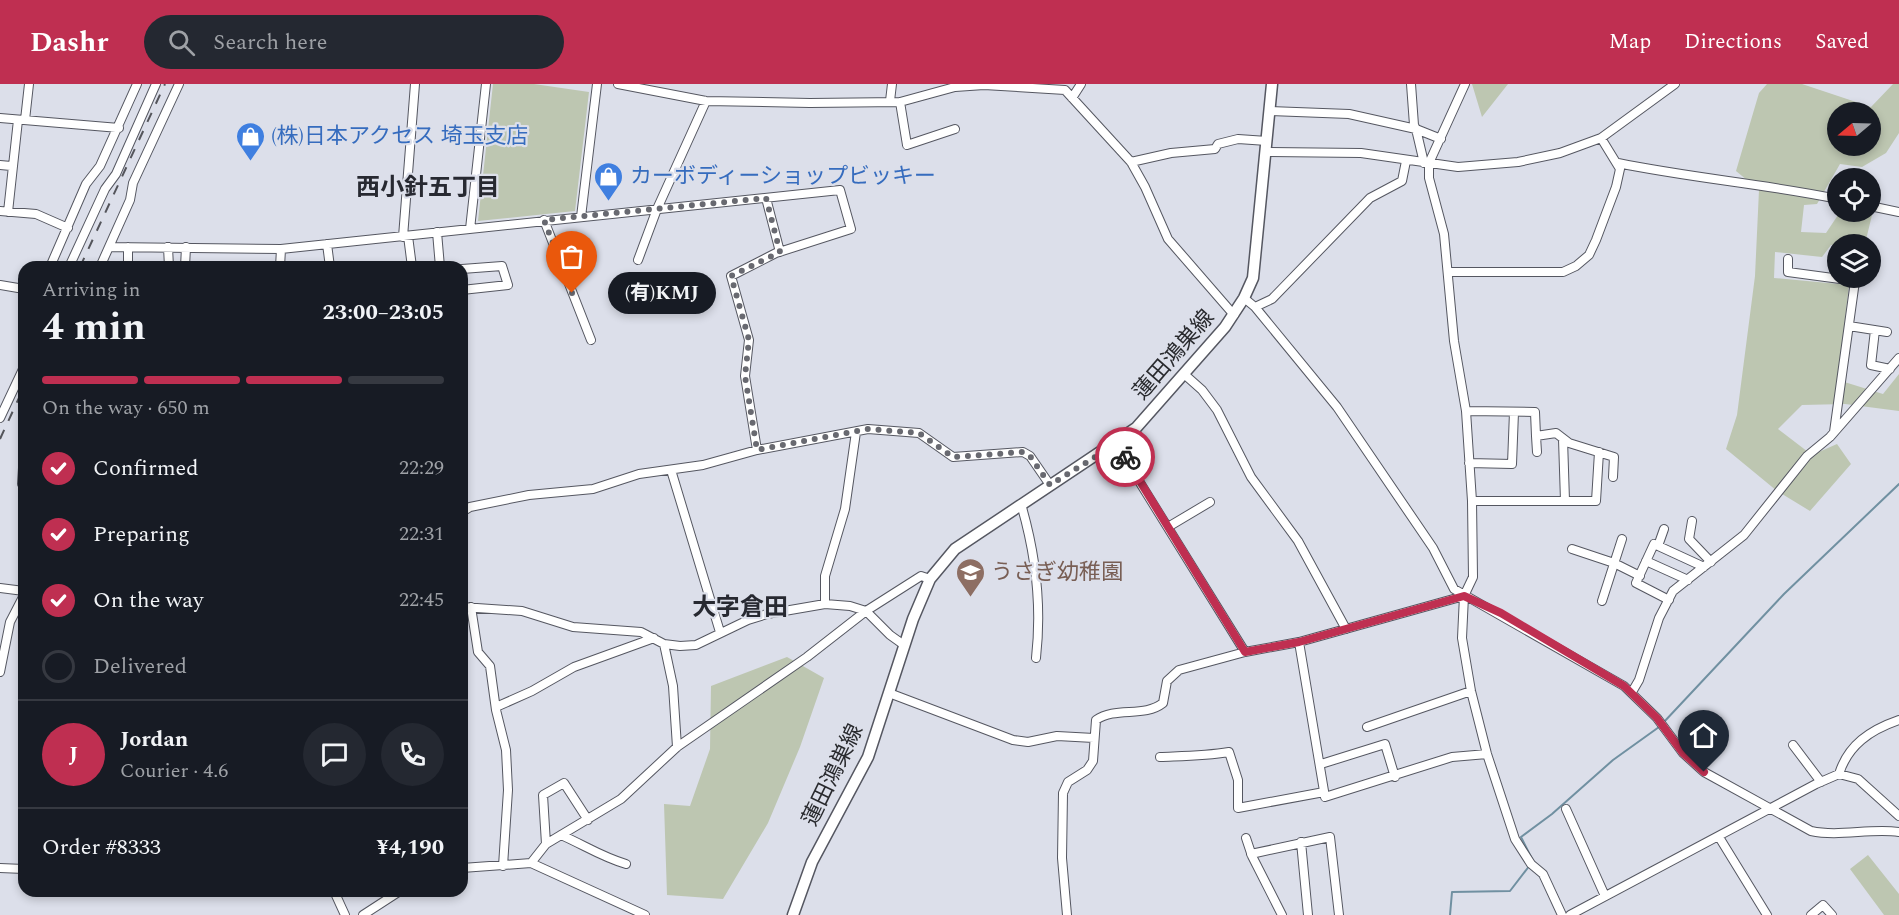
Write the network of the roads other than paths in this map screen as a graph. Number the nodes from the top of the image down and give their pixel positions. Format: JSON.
{"nodes":[{"id":1,"x":29,"y":84,"type":"edge"},
{"id":2,"x":137,"y":84,"type":"edge"},
{"id":3,"x":156,"y":84,"type":"edge"},
{"id":4,"x":179,"y":84,"type":"edge"},
{"id":5,"x":415,"y":84,"type":"edge"},
{"id":6,"x":486,"y":84,"type":"edge"},
{"id":7,"x":597,"y":84,"type":"edge"},
{"id":8,"x":618,"y":84,"type":"edge"},
{"id":9,"x":892,"y":84,"type":"edge"},
{"id":10,"x":1081,"y":84,"type":"edge"},
{"id":11,"x":1272,"y":84,"type":"edge"},
{"id":12,"x":1411,"y":84,"type":"edge"},
{"id":13,"x":1465,"y":84,"type":"edge"},
{"id":14,"x":1675,"y":84,"type":"edge"},
{"id":15,"x":655,"y":86,"type":"edge"},
{"id":16,"x":1072,"y":98,"type":"junction"},
{"id":17,"x":706,"y":101,"type":"junction"},
{"id":18,"x":890,"y":101,"type":"junction"},
{"id":19,"x":900,"y":102,"type":"junction"},
{"id":20,"x":1269,"y":111,"type":"junction"},
{"id":21,"x":0,"y":118,"type":"edge"},
{"id":22,"x":22,"y":120,"type":"junction"},
{"id":23,"x":119,"y":128,"type":"junction"},
{"id":24,"x":955,"y":129,"type":"dead end"},
{"id":25,"x":1416,"y":129,"type":"junction"},
{"id":26,"x":1601,"y":138,"type":"junction"},
{"id":27,"x":1441,"y":140,"type":"junction"},
{"id":28,"x":1267,"y":141,"type":"junction"},
{"id":29,"x":1266,"y":152,"type":"junction"},
{"id":30,"x":1406,"y":161,"type":"junction"},
{"id":31,"x":1131,"y":162,"type":"junction"},
{"id":32,"x":1618,"y":162,"type":"junction"},
{"id":33,"x":1427,"y":163,"type":"junction"},
{"id":34,"x":0,"y":165,"type":"edge"},
{"id":35,"x":11,"y":166,"type":"junction"},
{"id":36,"x":1827,"y":197,"type":"edge"},
{"id":37,"x":766,"y":198,"type":"junction"},
{"id":38,"x":1881,"y":208,"type":"edge"},
{"id":39,"x":657,"y":209,"type":"junction"},
{"id":40,"x":4,"y":211,"type":"edge"},
{"id":41,"x":1899,"y":212,"type":"edge"},
{"id":42,"x":582,"y":217,"type":"junction"},
{"id":43,"x":544,"y":220,"type":"junction"},
{"id":44,"x":68,"y":228,"type":"junction"},
{"id":45,"x":470,"y":229,"type":"junction"},
{"id":46,"x":436,"y":232,"type":"junction"},
{"id":47,"x":405,"y":237,"type":"junction"},
{"id":48,"x":327,"y":244,"type":"junction"},
{"id":49,"x":109,"y":247,"type":"junction"},
{"id":50,"x":128,"y":247,"type":"junction"},
{"id":51,"x":168,"y":247,"type":"junction"},
{"id":52,"x":186,"y":248,"type":"junction"},
{"id":53,"x":281,"y":249,"type":"junction"},
{"id":54,"x":780,"y":252,"type":"junction"},
{"id":55,"x":1788,"y":259,"type":"dead end"},
{"id":56,"x":638,"y":260,"type":"dead end"},
{"id":57,"x":53,"y":261,"type":"edge"},
{"id":58,"x":72,"y":261,"type":"edge"},
{"id":59,"x":103,"y":261,"type":"edge"},
{"id":60,"x":128,"y":261,"type":"edge"},
{"id":61,"x":169,"y":261,"type":"edge"},
{"id":62,"x":185,"y":261,"type":"edge"},
{"id":63,"x":280,"y":261,"type":"edge"},
{"id":64,"x":329,"y":261,"type":"edge"},
{"id":65,"x":411,"y":261,"type":"edge"},
{"id":66,"x":439,"y":261,"type":"edge"},
{"id":67,"x":468,"y":269,"type":"edge"},
{"id":68,"x":1449,"y":272,"type":"junction"},
{"id":69,"x":0,"y":285,"type":"edge"},
{"id":70,"x":18,"y":289,"type":"edge"},
{"id":71,"x":468,"y":289,"type":"edge"},
{"id":72,"x":1244,"y":298,"type":"junction"},
{"id":73,"x":1255,"y":307,"type":"junction"},
{"id":74,"x":1234,"y":315,"type":"junction"},
{"id":75,"x":1849,"y":326,"type":"junction"},
{"id":76,"x":1875,"y":330,"type":"junction"},
{"id":77,"x":1887,"y":332,"type":"dead end"},
{"id":78,"x":591,"y":340,"type":"dead end"},
{"id":79,"x":1899,"y":358,"type":"edge"},
{"id":80,"x":1890,"y":369,"type":"junction"},
{"id":81,"x":1184,"y":374,"type":"junction"},
{"id":82,"x":18,"y":380,"type":"edge"},
{"id":83,"x":1466,"y":411,"type":"junction"},
{"id":84,"x":1514,"y":412,"type":"junction"},
{"id":85,"x":0,"y":418,"type":"edge"},
{"id":86,"x":856,"y":432,"type":"junction"},
{"id":87,"x":1834,"y":432,"type":"junction"},
{"id":88,"x":1536,"y":436,"type":"junction"},
{"id":89,"x":1563,"y":439,"type":"junction"},
{"id":90,"x":1116,"y":444,"type":"junction"},
{"id":91,"x":757,"y":450,"type":"junction"},
{"id":92,"x":1537,"y":452,"type":"dead end"},
{"id":93,"x":1599,"y":452,"type":"junction"},
{"id":94,"x":1469,"y":463,"type":"junction"},
{"id":95,"x":671,"y":470,"type":"junction"},
{"id":96,"x":1613,"y":477,"type":"dead end"},
{"id":97,"x":1050,"y":485,"type":"junction"},
{"id":98,"x":1472,"y":501,"type":"junction"},
{"id":99,"x":1565,"y":501,"type":"junction"},
{"id":100,"x":1210,"y":502,"type":"dead end"},
{"id":101,"x":1021,"y":504,"type":"junction"},
{"id":102,"x":468,"y":508,"type":"edge"},
{"id":103,"x":1692,"y":521,"type":"dead end"},
{"id":104,"x":1168,"y":527,"type":"junction"},
{"id":105,"x":1664,"y":529,"type":"dead end"},
{"id":106,"x":1622,"y":539,"type":"dead end"},
{"id":107,"x":1658,"y":546,"type":"junction"},
{"id":108,"x":1572,"y":549,"type":"dead end"},
{"id":109,"x":1646,"y":561,"type":"junction"},
{"id":110,"x":1613,"y":562,"type":"junction"},
{"id":111,"x":1708,"y":565,"type":"junction"},
{"id":112,"x":1640,"y":576,"type":"junction"},
{"id":113,"x":930,"y":579,"type":"junction"},
{"id":114,"x":1688,"y":580,"type":"junction"},
{"id":115,"x":0,"y":588,"type":"edge"},
{"id":116,"x":18,"y":592,"type":"edge"},
{"id":117,"x":1464,"y":596,"type":"junction"},
{"id":118,"x":1669,"y":600,"type":"junction"},
{"id":119,"x":1602,"y":601,"type":"dead end"},
{"id":120,"x":825,"y":604,"type":"junction"},
{"id":121,"x":18,"y":605,"type":"edge"},
{"id":122,"x":468,"y":607,"type":"edge"},
{"id":123,"x":468,"y":611,"type":"edge"},
{"id":124,"x":866,"y":611,"type":"junction"},
{"id":125,"x":1346,"y":629,"type":"junction"},
{"id":126,"x":720,"y":632,"type":"junction"},
{"id":127,"x":654,"y":638,"type":"junction"},
{"id":128,"x":1299,"y":642,"type":"junction"},
{"id":129,"x":664,"y":644,"type":"junction"},
{"id":130,"x":904,"y":645,"type":"junction"},
{"id":131,"x":1245,"y":652,"type":"junction"},
{"id":132,"x":1036,"y":658,"type":"dead end"},
{"id":133,"x":0,"y":672,"type":"edge"},
{"id":134,"x":1471,"y":691,"type":"junction"},
{"id":135,"x":889,"y":693,"type":"junction"},
{"id":136,"x":1632,"y":693,"type":"junction"},
{"id":137,"x":496,"y":706,"type":"junction"},
{"id":138,"x":1899,"y":720,"type":"edge"},
{"id":139,"x":1367,"y":727,"type":"dead end"},
{"id":140,"x":1094,"y":738,"type":"junction"},
{"id":141,"x":1793,"y":745,"type":"dead end"},
{"id":142,"x":677,"y":747,"type":"junction"},
{"id":143,"x":1487,"y":754,"type":"junction"},
{"id":144,"x":1160,"y":757,"type":"dead end"},
{"id":145,"x":1321,"y":764,"type":"junction"},
{"id":146,"x":1839,"y":774,"type":"junction"},
{"id":147,"x":1395,"y":777,"type":"junction"},
{"id":148,"x":1821,"y":782,"type":"junction"},
{"id":149,"x":1324,"y":792,"type":"junction"},
{"id":150,"x":1773,"y":808,"type":"junction"},
{"id":151,"x":1566,"y":809,"type":"dead end"},
{"id":152,"x":1899,"y":816,"type":"edge"},
{"id":153,"x":588,"y":820,"type":"junction"},
{"id":154,"x":1899,"y":832,"type":"edge"},
{"id":155,"x":561,"y":835,"type":"junction"},
{"id":156,"x":1719,"y":837,"type":"junction"},
{"id":157,"x":1246,"y":838,"type":"dead end"},
{"id":158,"x":1301,"y":842,"type":"junction"},
{"id":159,"x":546,"y":844,"type":"junction"},
{"id":160,"x":1251,"y":854,"type":"junction"},
{"id":161,"x":531,"y":863,"type":"junction"},
{"id":162,"x":626,"y":864,"type":"dead end"},
{"id":163,"x":503,"y":866,"type":"junction"},
{"id":164,"x":0,"y":868,"type":"edge"},
{"id":165,"x":468,"y":868,"type":"edge"},
{"id":166,"x":18,"y":869,"type":"edge"},
{"id":167,"x":1605,"y":896,"type":"junction"},
{"id":168,"x":337,"y":897,"type":"edge"},
{"id":169,"x":391,"y":897,"type":"edge"},
{"id":170,"x":345,"y":915,"type":"edge"},
{"id":171,"x":363,"y":915,"type":"edge"},
{"id":172,"x":645,"y":915,"type":"edge"},
{"id":173,"x":793,"y":915,"type":"edge"},
{"id":174,"x":1067,"y":915,"type":"edge"},
{"id":175,"x":1282,"y":915,"type":"edge"},
{"id":176,"x":1308,"y":915,"type":"edge"},
{"id":177,"x":1339,"y":915,"type":"edge"},
{"id":178,"x":1562,"y":915,"type":"edge"},
{"id":179,"x":1570,"y":915,"type":"edge"},
{"id":180,"x":1767,"y":915,"type":"edge"},
{"id":181,"x":1811,"y":915,"type":"edge"},
{"id":182,"x":1832,"y":915,"type":"edge"}],
"edges":[{"from":1,"to":22,"type":"street"},
{"from":2,"to":23,"type":"street"},
{"from":3,"to":58,"type":"street"},
{"from":4,"to":49,"type":"street"},
{"from":5,"to":47,"type":"street"},
{"from":6,"to":45,"type":"street"},
{"from":7,"to":42,"type":"street"},
{"from":8,"to":15,"type":"street"},
{"from":9,"to":18,"type":"street"},
{"from":10,"to":16,"type":"street"},
{"from":11,"to":20,"type":"main road","name":"蓮田鴻巣線"},
{"from":12,"to":25,"type":"street"},
{"from":13,"to":27,"type":"street"},
{"from":14,"to":26,"type":"street"},
{"from":15,"to":17,"type":"street"},
{"from":16,"to":19,"type":"street"},
{"from":16,"to":31,"type":"street"},
{"from":17,"to":18,"type":"street"},
{"from":17,"to":39,"type":"street"},
{"from":18,"to":19,"type":"street"},
{"from":19,"to":24,"type":"street"},
{"from":20,"to":25,"type":"street"},
{"from":20,"to":28,"type":"main road","name":"蓮田鴻巣線"},
{"from":21,"to":22,"type":"street"},
{"from":22,"to":23,"type":"street"},
{"from":22,"to":35,"type":"street"},
{"from":23,"to":44,"type":"street"},
{"from":25,"to":27,"type":"street"},
{"from":25,"to":33,"type":"street"},
{"from":26,"to":32,"type":"street"},
{"from":26,"to":33,"type":"street"},
{"from":27,"to":33,"type":"street"},
{"from":28,"to":29,"type":"main road","name":"蓮田鴻巣線"},
{"from":28,"to":31,"type":"street"},
{"from":29,"to":30,"type":"street"},
{"from":29,"to":72,"type":"main road","name":"蓮田鴻巣線"},
{"from":30,"to":33,"type":"street"},
{"from":30,"to":73,"type":"street"},
{"from":31,"to":74,"type":"street"},
{"from":32,"to":36,"type":"street"},
{"from":32,"to":68,"type":"street"},
{"from":33,"to":68,"type":"street"},
{"from":34,"to":35,"type":"street"},
{"from":35,"to":40,"type":"street"},
{"from":37,"to":39,"type":"street"},
{"from":37,"to":54,"type":"street"},
{"from":37,"to":54,"type":"street"},
{"from":38,"to":41,"type":"street"},
{"from":39,"to":42,"type":"street"},
{"from":39,"to":56,"type":"street"},
{"from":40,"to":44,"type":"street"},
{"from":42,"to":43,"type":"street"},
{"from":43,"to":45,"type":"street"},
{"from":43,"to":78,"type":"street"},
{"from":44,"to":57,"type":"street"},
{"from":45,"to":46,"type":"street"},
{"from":46,"to":47,"type":"street"},
{"from":46,"to":66,"type":"street"},
{"from":47,"to":48,"type":"street"},
{"from":47,"to":65,"type":"street"},
{"from":48,"to":53,"type":"street"},
{"from":48,"to":64,"type":"street"},
{"from":49,"to":50,"type":"street"},
{"from":49,"to":59,"type":"street"},
{"from":50,"to":51,"type":"street"},
{"from":50,"to":60,"type":"street"},
{"from":51,"to":52,"type":"street"},
{"from":51,"to":61,"type":"street"},
{"from":52,"to":53,"type":"street"},
{"from":52,"to":62,"type":"street"},
{"from":53,"to":63,"type":"street"},
{"from":54,"to":91,"type":"street"},
{"from":55,"to":75,"type":"street"},
{"from":67,"to":71,"type":"street"},
{"from":68,"to":83,"type":"street"},
{"from":69,"to":70,"type":"street"},
{"from":72,"to":73,"type":"street"},
{"from":72,"to":74,"type":"main road","name":"蓮田鴻巣線"},
{"from":73,"to":117,"type":"street"},
{"from":74,"to":81,"type":"main road","name":"蓮田鴻巣線"},
{"from":75,"to":76,"type":"street"},
{"from":75,"to":87,"type":"street"},
{"from":76,"to":77,"type":"street"},
{"from":76,"to":80,"type":"street"},
{"from":79,"to":80,"type":"street"},
{"from":80,"to":87,"type":"street"},
{"from":81,"to":90,"type":"main road","name":"蓮田鴻巣線"},
{"from":81,"to":125,"type":"street"},
{"from":82,"to":85,"type":"street"},
{"from":83,"to":84,"type":"street"},
{"from":83,"to":94,"type":"street"},
{"from":84,"to":88,"type":"street"},
{"from":84,"to":94,"type":"street"},
{"from":86,"to":91,"type":"street"},
{"from":86,"to":97,"type":"street"},
{"from":86,"to":120,"type":"street"},
{"from":87,"to":111,"type":"street"},
{"from":88,"to":89,"type":"street"},
{"from":88,"to":92,"type":"street"},
{"from":89,"to":93,"type":"street"},
{"from":89,"to":99,"type":"street"},
{"from":90,"to":97,"type":"main road","name":"蓮田鴻巣線"},
{"from":90,"to":104,"type":"street"},
{"from":91,"to":95,"type":"street"},
{"from":93,"to":96,"type":"street"},
{"from":93,"to":99,"type":"street"},
{"from":94,"to":98,"type":"street"},
{"from":95,"to":102,"type":"street"},
{"from":95,"to":126,"type":"street"},
{"from":97,"to":101,"type":"main road","name":"蓮田鴻巣線"},
{"from":98,"to":99,"type":"street"},
{"from":98,"to":117,"type":"street"},
{"from":100,"to":104,"type":"street"},
{"from":101,"to":113,"type":"main road","name":"蓮田鴻巣線"},
{"from":101,"to":132,"type":"street"},
{"from":103,"to":111,"type":"street"},
{"from":104,"to":131,"type":"street"},
{"from":105,"to":107,"type":"street"},
{"from":106,"to":110,"type":"street"},
{"from":107,"to":109,"type":"street"},
{"from":107,"to":111,"type":"street"},
{"from":108,"to":110,"type":"street"},
{"from":109,"to":112,"type":"street"},
{"from":109,"to":114,"type":"street"},
{"from":110,"to":112,"type":"street"},
{"from":110,"to":119,"type":"street"},
{"from":111,"to":114,"type":"street"},
{"from":112,"to":118,"type":"street"},
{"from":113,"to":124,"type":"street"},
{"from":113,"to":130,"type":"main road","name":"蓮田鴻巣線"},
{"from":114,"to":118,"type":"street"},
{"from":115,"to":116,"type":"street"},
{"from":117,"to":125,"type":"street"},
{"from":117,"to":134,"type":"street"},
{"from":117,"to":136,"type":"street"},
{"from":118,"to":136,"type":"street"},
{"from":120,"to":124,"type":"street"},
{"from":120,"to":126,"type":"street"},
{"from":121,"to":133,"type":"street"},
{"from":122,"to":127,"type":"street"},
{"from":123,"to":137,"type":"street"},
{"from":124,"to":130,"type":"street"},
{"from":124,"to":142,"type":"street"},
{"from":125,"to":128,"type":"street"},
{"from":126,"to":129,"type":"street"},
{"from":127,"to":129,"type":"street"},
{"from":127,"to":137,"type":"street"},
{"from":128,"to":131,"type":"street"},
{"from":128,"to":145,"type":"street"},
{"from":129,"to":142,"type":"street"},
{"from":130,"to":135,"type":"main road","name":"蓮田鴻巣線"},
{"from":131,"to":140,"type":"street"},
{"from":134,"to":139,"type":"street"},
{"from":134,"to":143,"type":"street"},
{"from":135,"to":140,"type":"street"},
{"from":135,"to":173,"type":"main road","name":"蓮田鴻巣線"},
{"from":136,"to":150,"type":"street"},
{"from":137,"to":163,"type":"street"},
{"from":138,"to":146,"type":"street"},
{"from":140,"to":174,"type":"street"},
{"from":141,"to":148,"type":"street"},
{"from":142,"to":153,"type":"street"},
{"from":143,"to":147,"type":"street"},
{"from":143,"to":178,"type":"street"},
{"from":144,"to":149,"type":"street"},
{"from":145,"to":147,"type":"street"},
{"from":145,"to":149,"type":"street"},
{"from":146,"to":148,"type":"street"},
{"from":146,"to":152,"type":"street"},
{"from":147,"to":149,"type":"street"},
{"from":148,"to":150,"type":"street"},
{"from":150,"to":154,"type":"street"},
{"from":150,"to":156,"type":"street"},
{"from":151,"to":167,"type":"street"},
{"from":153,"to":155,"type":"street"},
{"from":153,"to":159,"type":"street"},
{"from":155,"to":159,"type":"street"},
{"from":155,"to":162,"type":"street"},
{"from":156,"to":167,"type":"street"},
{"from":156,"to":180,"type":"street"},
{"from":157,"to":160,"type":"street"},
{"from":158,"to":160,"type":"street"},
{"from":158,"to":176,"type":"street"},
{"from":158,"to":177,"type":"street"},
{"from":159,"to":161,"type":"street"},
{"from":160,"to":175,"type":"street"},
{"from":161,"to":163,"type":"street"},
{"from":161,"to":172,"type":"street"},
{"from":163,"to":165,"type":"street"},
{"from":164,"to":166,"type":"street"},
{"from":167,"to":179,"type":"street"},
{"from":168,"to":170,"type":"street"},
{"from":169,"to":171,"type":"street"},
{"from":181,"to":182,"type":"street"}]}
